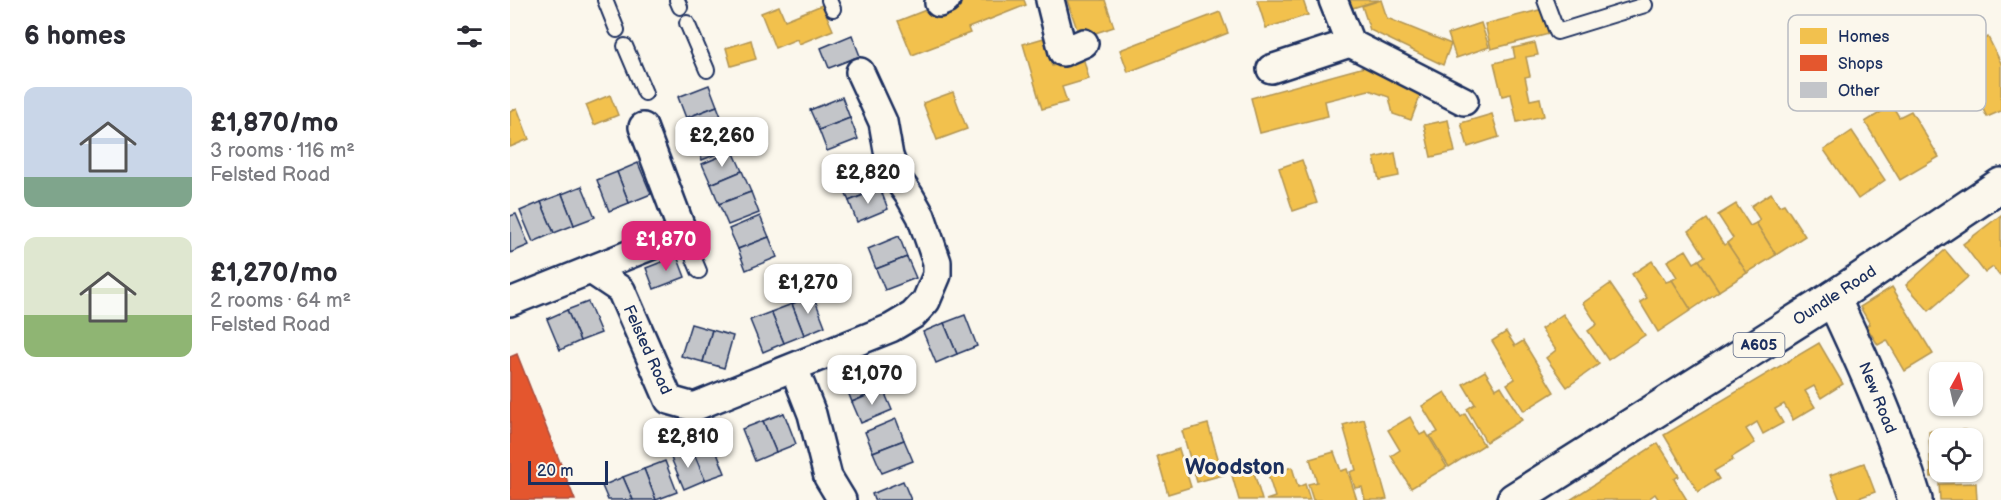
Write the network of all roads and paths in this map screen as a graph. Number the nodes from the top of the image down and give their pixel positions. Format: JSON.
{"nodes":[{"id":1,"x":604,"y":0,"type":"edge"},
{"id":2,"x":1050,"y":0,"type":"edge"},
{"id":3,"x":1333,"y":0,"type":"edge"},
{"id":4,"x":1545,"y":0,"type":"edge"},
{"id":5,"x":1645,"y":5,"type":"dead end"},
{"id":6,"x":687,"y":23,"type":"dead end"},
{"id":7,"x":617,"y":30,"type":"dead end"},
{"id":8,"x":1084,"y":43,"type":"dead end"},
{"id":9,"x":1350,"y":43,"type":"junction"},
{"id":10,"x":625,"y":46,"type":"dead end"},
{"id":11,"x":1271,"y":69,"type":"dead end"},
{"id":12,"x":707,"y":70,"type":"dead end"},
{"id":13,"x":860,"y":72,"type":"dead end"},
{"id":14,"x":645,"y":93,"type":"dead end"},
{"id":15,"x":1464,"y":101,"type":"dead end"},
{"id":16,"x":643,"y":128,"type":"dead end"},
{"id":17,"x":2001,"y":185,"type":"edge"},
{"id":18,"x":683,"y":233,"type":"junction"},
{"id":19,"x":591,"y":270,"type":"junction"},
{"id":20,"x":699,"y":271,"type":"dead end"},
{"id":21,"x":1833,"y":298,"type":"junction"},
{"id":22,"x":510,"y":302,"type":"edge"},
{"id":23,"x":794,"y":368,"type":"junction"},
{"id":24,"x":1532,"y":495,"type":"edge"},
{"id":25,"x":842,"y":500,"type":"edge"},
{"id":26,"x":1915,"y":500,"type":"edge"}],
"edges":[{"from":1,"to":7,"type":"lane"},
{"from":2,"to":8,"type":"street"},
{"from":3,"to":9,"type":"street"},
{"from":4,"to":5,"type":"lane"},
{"from":6,"to":12,"type":"lane"},
{"from":9,"to":11,"type":"street"},
{"from":9,"to":15,"type":"street"},
{"from":10,"to":14,"type":"lane"},
{"from":13,"to":23,"type":"street","name":"Felsted Road"},
{"from":16,"to":18,"type":"street"},
{"from":17,"to":21,"type":"main road","name":"Oundle Road","number":"A605"},
{"from":18,"to":19,"type":"street"},
{"from":18,"to":20,"type":"lane"},
{"from":19,"to":22,"type":"street"},
{"from":19,"to":23,"type":"street","name":"Felsted Road"},
{"from":21,"to":24,"type":"main road","name":"Oundle Road","number":"A605"},
{"from":21,"to":26,"type":"main road","name":"New Road"},
{"from":23,"to":25,"type":"street"}]}
